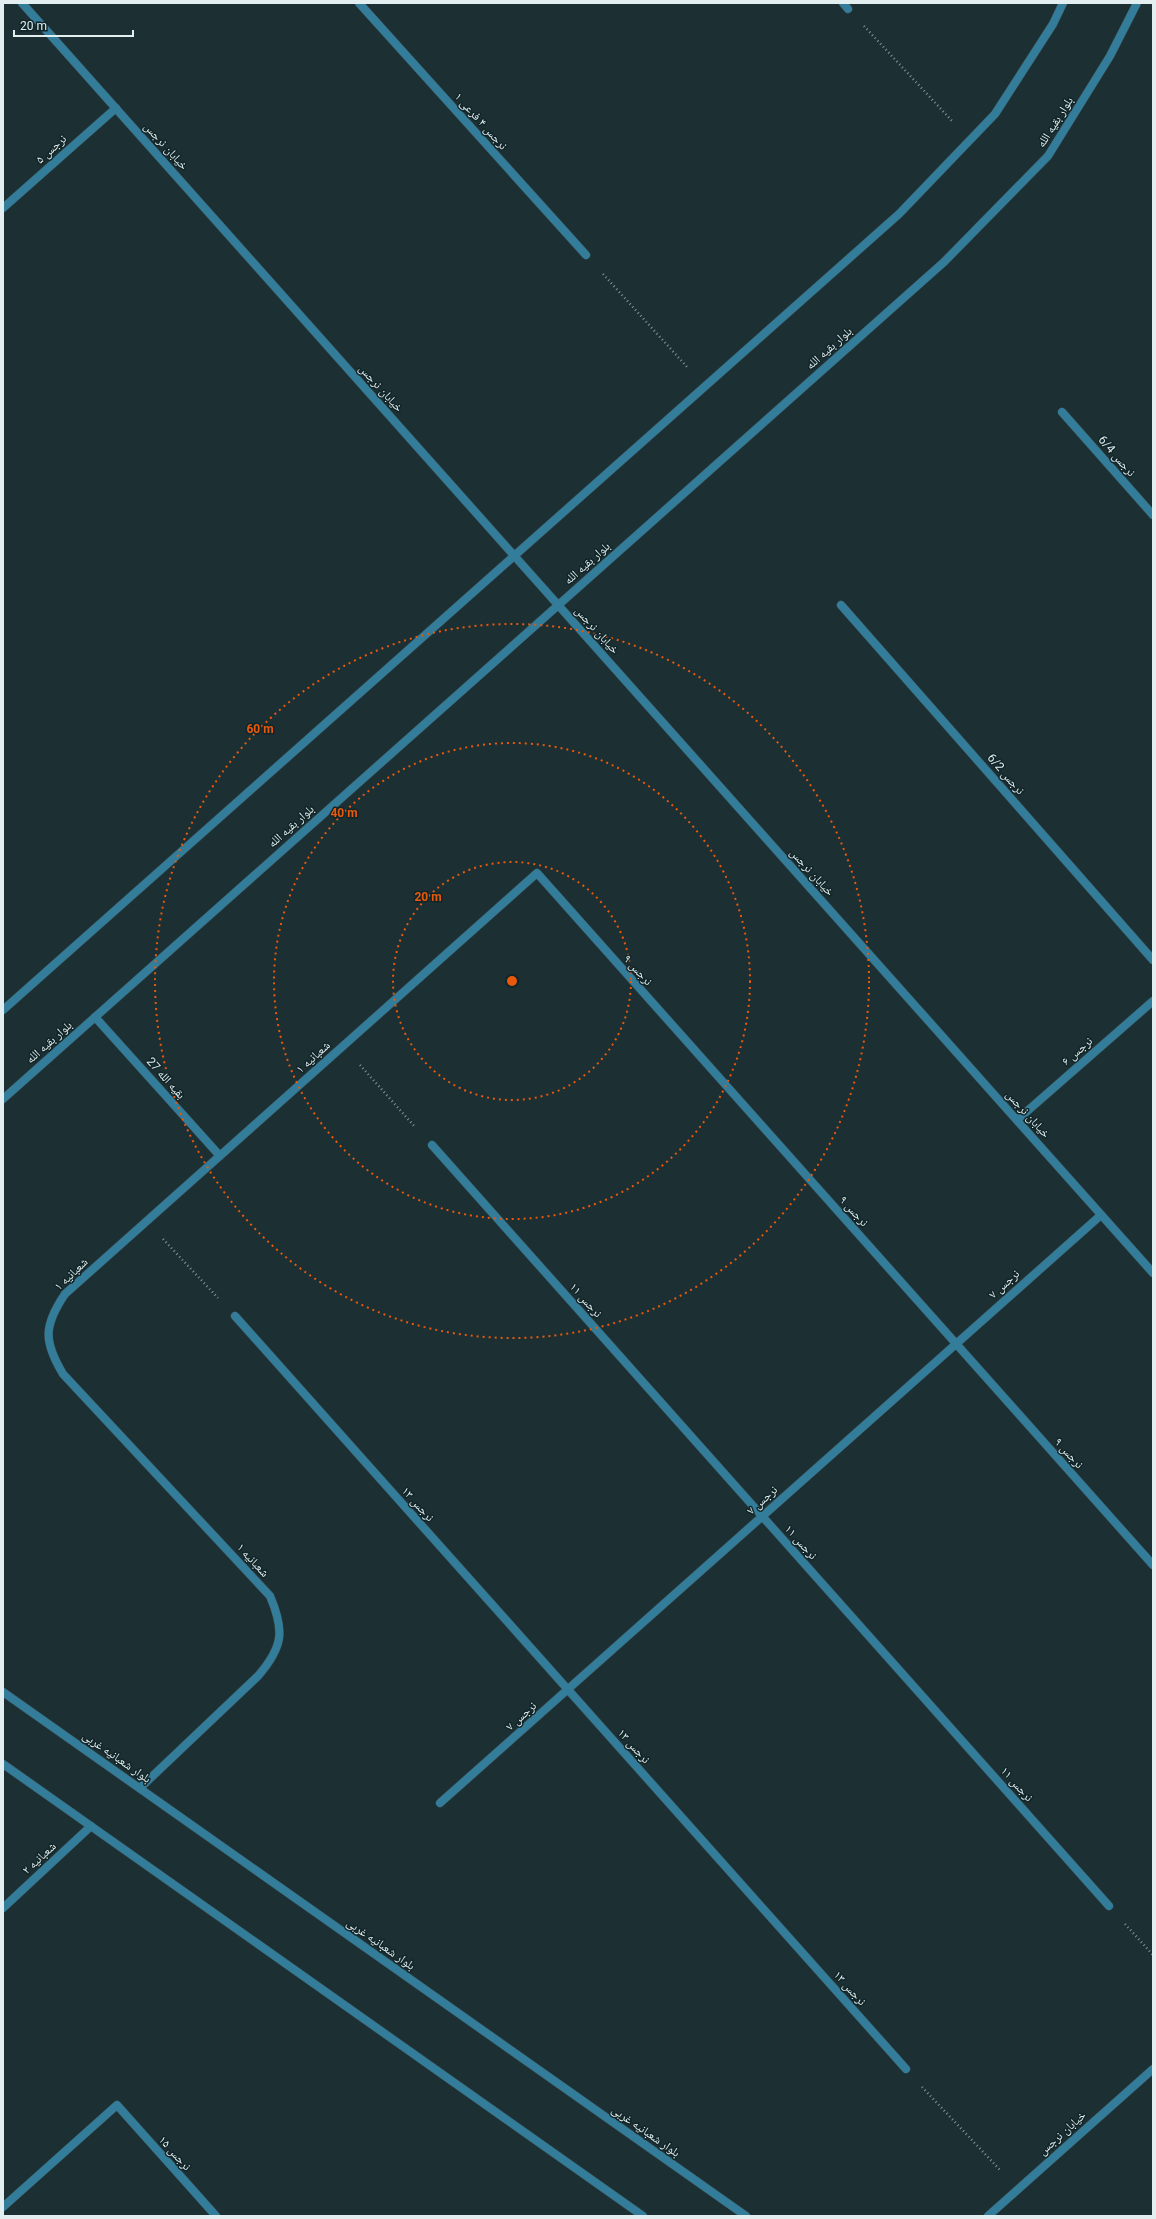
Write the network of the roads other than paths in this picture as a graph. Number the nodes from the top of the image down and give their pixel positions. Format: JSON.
{"nodes":[{"id":1,"x":22,"y":3,"type":"edge"},
{"id":2,"x":359,"y":3,"type":"edge"},
{"id":3,"x":1063,"y":3,"type":"edge"},
{"id":4,"x":1137,"y":3,"type":"edge"},
{"id":5,"x":116,"y":108,"type":"junction"},
{"id":6,"x":3,"y":208,"type":"edge"},
{"id":7,"x":586,"y":255,"type":"road end"},
{"id":8,"x":1062,"y":412,"type":"dead end"},
{"id":9,"x":1153,"y":515,"type":"edge"},
{"id":10,"x":514,"y":556,"type":"junction"},
{"id":11,"x":558,"y":605,"type":"junction"},
{"id":12,"x":841,"y":605,"type":"dead end"},
{"id":13,"x":537,"y":873,"type":"joint"},
{"id":14,"x":1153,"y":960,"type":"edge"},
{"id":15,"x":1153,"y":1001,"type":"edge"},
{"id":16,"x":3,"y":1010,"type":"edge"},
{"id":17,"x":95,"y":1017,"type":"junction"},
{"id":18,"x":3,"y":1099,"type":"edge"},
{"id":19,"x":1017,"y":1120,"type":"junction"},
{"id":20,"x":432,"y":1145,"type":"road end"},
{"id":21,"x":220,"y":1156,"type":"junction"},
{"id":22,"x":1101,"y":1215,"type":"junction"},
{"id":23,"x":1153,"y":1273,"type":"edge"},
{"id":24,"x":235,"y":1316,"type":"road end"},
{"id":25,"x":956,"y":1344,"type":"junction"},
{"id":26,"x":762,"y":1516,"type":"junction"},
{"id":27,"x":1153,"y":1565,"type":"edge"},
{"id":28,"x":568,"y":1690,"type":"junction"},
{"id":29,"x":3,"y":1692,"type":"edge"},
{"id":30,"x":3,"y":1764,"type":"edge"},
{"id":31,"x":140,"y":1788,"type":"junction"},
{"id":32,"x":440,"y":1803,"type":"dead end"},
{"id":33,"x":91,"y":1826,"type":"junction"},
{"id":34,"x":1109,"y":1906,"type":"road end"},
{"id":35,"x":3,"y":1908,"type":"edge"},
{"id":36,"x":906,"y":2068,"type":"road end"},
{"id":37,"x":1153,"y":2069,"type":"edge"},
{"id":38,"x":3,"y":2207,"type":"edge"},
{"id":39,"x":216,"y":2216,"type":"edge"},
{"id":40,"x":643,"y":2216,"type":"edge"},
{"id":41,"x":746,"y":2216,"type":"edge"},
{"id":42,"x":988,"y":2216,"type":"edge"}],
"edges":[{"from":1,"to":5,"type":"street","name":"خیابان نرجس"},
{"from":2,"to":7,"type":"street","name":"نرجس ۴ فرعی ۱"},
{"from":3,"to":10,"type":"street"},
{"from":4,"to":11,"type":"street","name":"بلوار بقیه الله"},
{"from":5,"to":6,"type":"street","name":"نرجس ۵"},
{"from":5,"to":10,"type":"street","name":"خیابان نرجس"},
{"from":8,"to":9,"type":"street","name":"نرجس 6/4"},
{"from":10,"to":11,"type":"street","name":"خیابان نرجس"},
{"from":10,"to":16,"type":"street"},
{"from":11,"to":17,"type":"street","name":"بلوار بقیه الله"},
{"from":11,"to":19,"type":"street","name":"خیابان نرجس"},
{"from":12,"to":14,"type":"street","name":"نرجس 6/2"},
{"from":13,"to":21,"type":"street","name":"شعبانیه ۱"},
{"from":13,"to":25,"type":"street","name":"نرجس ۹"},
{"from":15,"to":19,"type":"street","name":"نرجس ۶"},
{"from":17,"to":18,"type":"street","name":"بلوار بقیه الله"},
{"from":17,"to":21,"type":"street","name":"بقیه الله 27"},
{"from":19,"to":22,"type":"street","name":"خیابان نرجس"},
{"from":20,"to":26,"type":"street","name":"نرجس ۱۱"},
{"from":21,"to":31,"type":"street","name":"شعبانیه ۱"},
{"from":22,"to":23,"type":"street","name":"خیابان نرجس"},
{"from":22,"to":25,"type":"street","name":"نرجس ۷"},
{"from":24,"to":28,"type":"street","name":"نرجس ۱۳"},
{"from":25,"to":26,"type":"street","name":"نرجس ۷"},
{"from":25,"to":27,"type":"street","name":"نرجس ۹"},
{"from":26,"to":28,"type":"street","name":"نرجس ۷"},
{"from":26,"to":34,"type":"street","name":"نرجس ۱۱"},
{"from":28,"to":32,"type":"street","name":"نرجس ۷"},
{"from":28,"to":36,"type":"street","name":"نرجس ۱۳"},
{"from":29,"to":31,"type":"street","name":"بلوار شعبانیه غربی"},
{"from":30,"to":33,"type":"street"},
{"from":31,"to":41,"type":"street","name":"بلوار شعبانیه غربی"},
{"from":33,"to":35,"type":"street","name":"شعبانیه ۲"},
{"from":33,"to":40,"type":"street"},
{"from":37,"to":42,"type":"street","name":"خیابان نرجس"},
{"from":38,"to":39,"type":"street","name":"نرجس ۱۵"}]}
